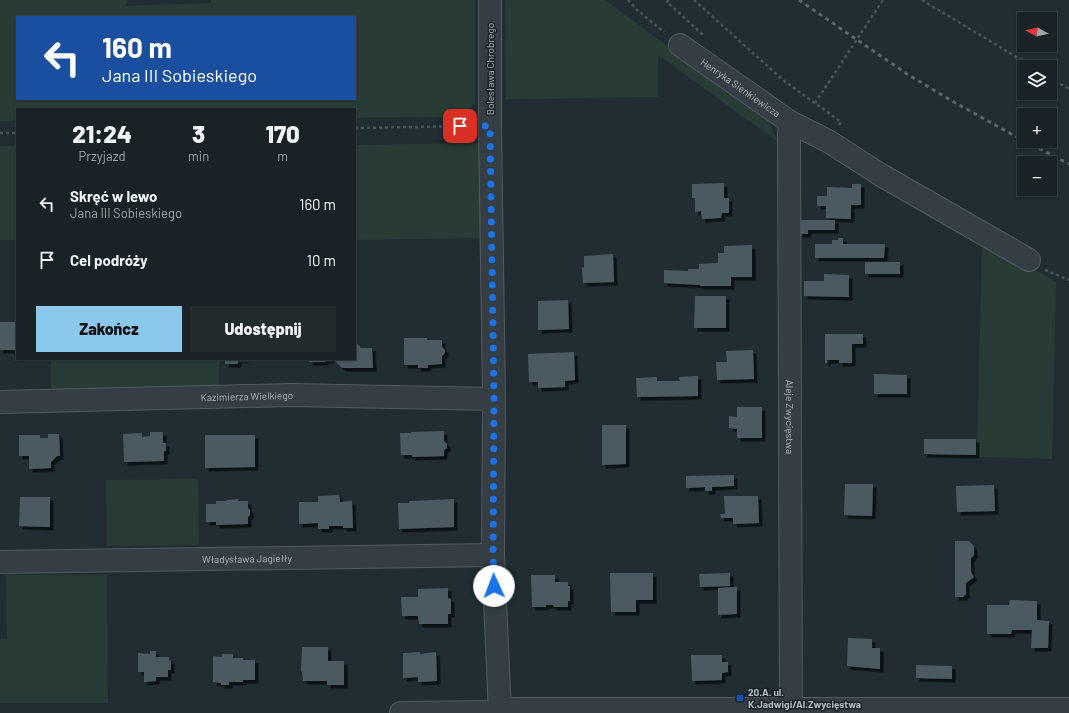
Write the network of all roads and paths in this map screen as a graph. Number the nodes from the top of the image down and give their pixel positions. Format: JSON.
{"nodes":[{"id":1,"x":490,"y":0,"type":"edge"},
{"id":2,"x":628,"y":0,"type":"edge"},
{"id":3,"x":669,"y":0,"type":"edge"},
{"id":4,"x":694,"y":0,"type":"edge"},
{"id":5,"x":883,"y":0,"type":"edge"},
{"id":6,"x":922,"y":0,"type":"edge"},
{"id":7,"x":706,"y":37,"type":"dead end"},
{"id":8,"x":680,"y":45,"type":"joint"},
{"id":9,"x":1021,"y":60,"type":"edge"},
{"id":10,"x":1057,"y":82,"type":"edge"},
{"id":11,"x":1069,"y":89,"type":"edge"},
{"id":12,"x":815,"y":103,"type":"junction"},
{"id":13,"x":790,"y":122,"type":"junction"},
{"id":14,"x":490,"y":126,"type":"junction"},
{"id":15,"x":838,"y":127,"type":"dead end"},
{"id":16,"x":356,"y":128,"type":"edge"},
{"id":17,"x":16,"y":133,"type":"edge"},
{"id":18,"x":0,"y":134,"type":"edge"},
{"id":19,"x":1029,"y":260,"type":"joint"},
{"id":20,"x":1069,"y":280,"type":"edge"},
{"id":21,"x":494,"y":399,"type":"junction"},
{"id":22,"x":0,"y":402,"type":"edge"},
{"id":23,"x":493,"y":555,"type":"junction"},
{"id":24,"x":0,"y":562,"type":"edge"},
{"id":25,"x":1069,"y":709,"type":"edge"},
{"id":26,"x":791,"y":711,"type":"edge"},
{"id":27,"x":500,"y":712,"type":"edge"},
{"id":28,"x":400,"y":713,"type":"edge"}],
"edges":[{"from":1,"to":14,"type":"street","name":"Bolesława Chrobrego"},
{"from":2,"to":8,"type":"path"},
{"from":3,"to":7,"type":"path"},
{"from":4,"to":12,"type":"path"},
{"from":5,"to":12,"type":"path","bridge":true},
{"from":6,"to":9,"type":"path"},
{"from":8,"to":13,"type":"street","name":"Henryka Sienkiewicza"},
{"from":10,"to":11,"type":"path"},
{"from":12,"to":15,"type":"path"},
{"from":13,"to":19,"type":"street","name":"Henryka Sienkiewicza"},
{"from":13,"to":26,"type":"street","name":"Aleje Zwycięstwa"},
{"from":14,"to":16,"type":"path"},
{"from":14,"to":21,"type":"street","name":"Bolesława Chrobrego"},
{"from":17,"to":18,"type":"path"},
{"from":19,"to":20,"type":"path"},
{"from":21,"to":22,"type":"street","name":"Kazimierza Wielkiego"},
{"from":21,"to":23,"type":"street","name":"Bolesława Chrobrego"},
{"from":23,"to":24,"type":"street","name":"Władysława Jagiełły"},
{"from":23,"to":27,"type":"street","name":"Bolesława Chrobrego"},
{"from":25,"to":26,"type":"street"},
{"from":26,"to":27,"type":"street"},
{"from":27,"to":28,"type":"street"}]}
